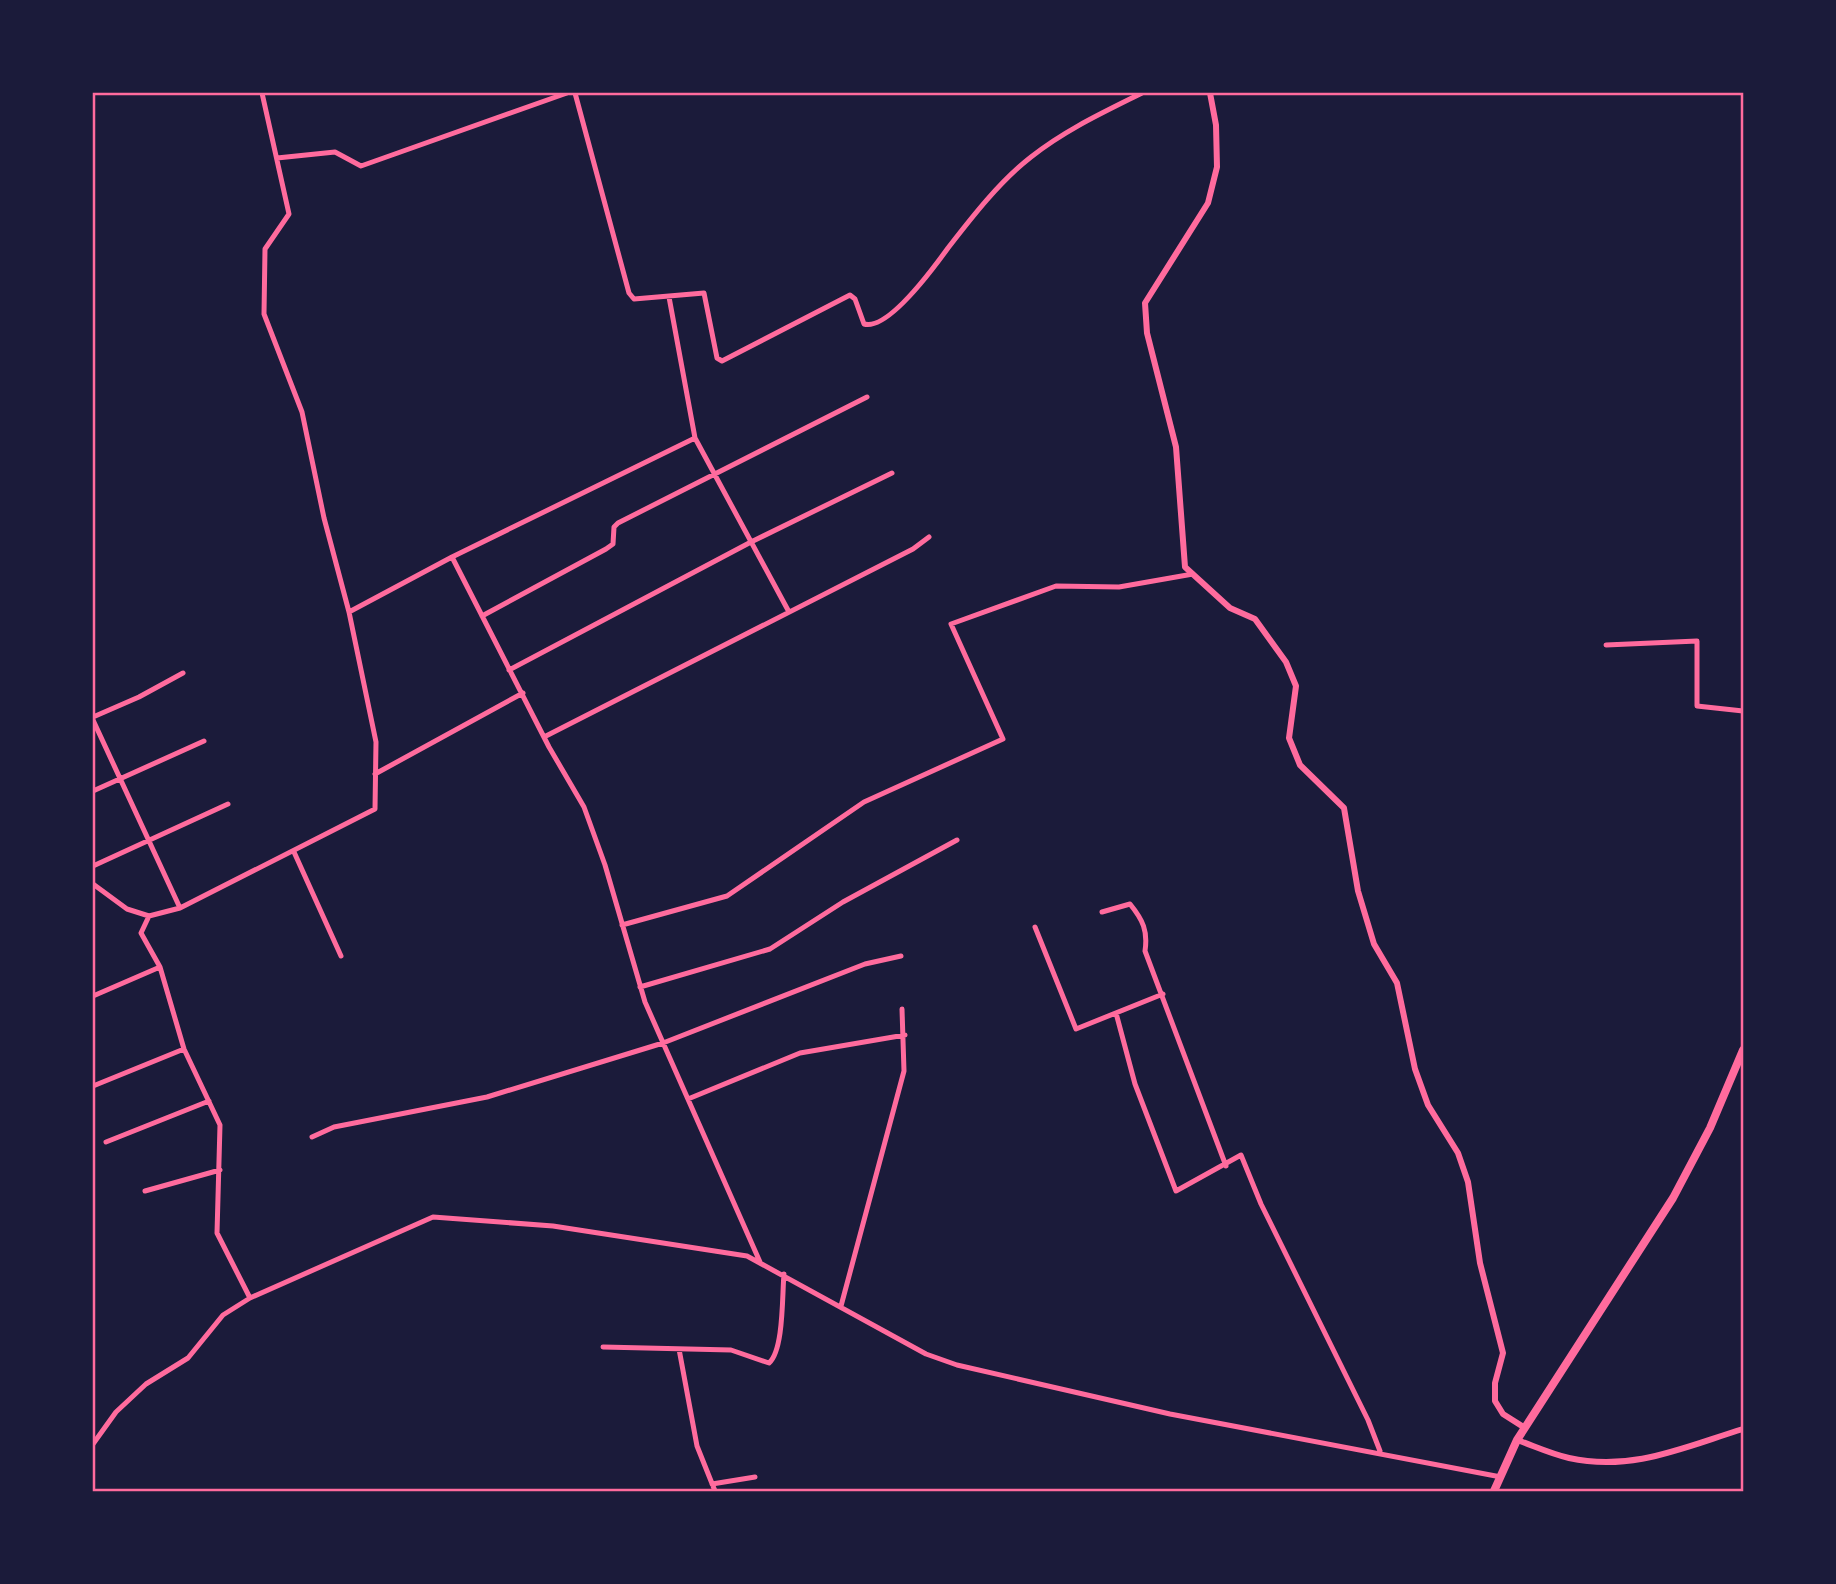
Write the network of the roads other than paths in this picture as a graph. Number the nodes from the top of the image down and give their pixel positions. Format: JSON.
{"nodes":[{"id":1,"x":262,"y":93,"type":"edge"},
{"id":2,"x":567,"y":93,"type":"edge"},
{"id":3,"x":575,"y":93,"type":"edge"},
{"id":4,"x":1142,"y":93,"type":"edge"},
{"id":5,"x":1210,"y":93,"type":"edge"},
{"id":6,"x":278,"y":158,"type":"junction"},
{"id":7,"x":668,"y":297,"type":"junction"},
{"id":8,"x":867,"y":397,"type":"dead end"},
{"id":9,"x":695,"y":438,"type":"junction"},
{"id":10,"x":892,"y":473,"type":"dead end"},
{"id":11,"x":715,"y":474,"type":"junction"},
{"id":12,"x":929,"y":537,"type":"dead end"},
{"id":13,"x":751,"y":542,"type":"junction"},
{"id":14,"x":452,"y":557,"type":"junction"},
{"id":15,"x":1193,"y":574,"type":"junction"},
{"id":16,"x":349,"y":612,"type":"junction"},
{"id":17,"x":789,"y":612,"type":"junction"},
{"id":18,"x":482,"y":616,"type":"junction"},
{"id":19,"x":1606,"y":645,"type":"dead end"},
{"id":20,"x":509,"y":670,"type":"junction"},
{"id":21,"x":183,"y":673,"type":"dead end"},
{"id":22,"x":523,"y":693,"type":"junction"},
{"id":23,"x":1743,"y":711,"type":"edge"},
{"id":24,"x":93,"y":719,"type":"edge"},
{"id":25,"x":544,"y":737,"type":"junction"},
{"id":26,"x":204,"y":741,"type":"dead end"},
{"id":27,"x":375,"y":774,"type":"junction"},
{"id":28,"x":120,"y":780,"type":"junction"},
{"id":29,"x":93,"y":791,"type":"edge"},
{"id":30,"x":228,"y":804,"type":"dead end"},
{"id":31,"x":957,"y":840,"type":"dead end"},
{"id":32,"x":149,"y":841,"type":"junction"},
{"id":33,"x":294,"y":852,"type":"junction"},
{"id":34,"x":93,"y":866,"type":"edge"},
{"id":35,"x":93,"y":884,"type":"edge"},
{"id":36,"x":180,"y":908,"type":"junction"},
{"id":37,"x":1102,"y":912,"type":"dead end"},
{"id":38,"x":149,"y":916,"type":"junction"},
{"id":39,"x":622,"y":925,"type":"junction"},
{"id":40,"x":1035,"y":928,"type":"dead end"},
{"id":41,"x":341,"y":956,"type":"dead end"},
{"id":42,"x":901,"y":956,"type":"dead end"},
{"id":43,"x":160,"y":967,"type":"junction"},
{"id":44,"x":640,"y":987,"type":"junction"},
{"id":45,"x":1163,"y":994,"type":"junction"},
{"id":46,"x":93,"y":996,"type":"edge"},
{"id":47,"x":902,"y":1009,"type":"dead end"},
{"id":48,"x":1116,"y":1013,"type":"junction"},
{"id":49,"x":905,"y":1035,"type":"junction"},
{"id":50,"x":663,"y":1044,"type":"junction"},
{"id":51,"x":184,"y":1049,"type":"junction"},
{"id":52,"x":1743,"y":1050,"type":"edge"},
{"id":53,"x":93,"y":1086,"type":"edge"},
{"id":54,"x":688,"y":1099,"type":"junction"},
{"id":55,"x":209,"y":1101,"type":"junction"},
{"id":56,"x":312,"y":1137,"type":"dead end"},
{"id":57,"x":106,"y":1142,"type":"dead end"},
{"id":58,"x":1226,"y":1166,"type":"junction"},
{"id":59,"x":220,"y":1170,"type":"junction"},
{"id":60,"x":145,"y":1191,"type":"dead end"},
{"id":61,"x":760,"y":1262,"type":"junction"},
{"id":62,"x":784,"y":1273,"type":"junction"},
{"id":63,"x":250,"y":1298,"type":"junction"},
{"id":64,"x":841,"y":1306,"type":"junction"},
{"id":65,"x":603,"y":1347,"type":"dead end"},
{"id":66,"x":679,"y":1349,"type":"junction"},
{"id":67,"x":1525,"y":1428,"type":"junction"},
{"id":68,"x":1743,"y":1429,"type":"edge"},
{"id":69,"x":1517,"y":1440,"type":"junction"},
{"id":70,"x":93,"y":1444,"type":"edge"},
{"id":71,"x":1380,"y":1451,"type":"junction"},
{"id":72,"x":755,"y":1477,"type":"dead end"},
{"id":73,"x":1502,"y":1477,"type":"junction"},
{"id":74,"x":712,"y":1484,"type":"junction"},
{"id":75,"x":715,"y":1491,"type":"edge"},
{"id":76,"x":1494,"y":1491,"type":"edge"}],
"edges":[{"from":1,"to":6,"type":"street"},
{"from":2,"to":6,"type":"street"},
{"from":3,"to":7,"type":"street"},
{"from":4,"to":7,"type":"street"},
{"from":5,"to":15,"type":"street"},
{"from":6,"to":16,"type":"street"},
{"from":7,"to":9,"type":"street"},
{"from":8,"to":11,"type":"street"},
{"from":9,"to":11,"type":"street"},
{"from":9,"to":14,"type":"street"},
{"from":10,"to":13,"type":"street"},
{"from":11,"to":13,"type":"street"},
{"from":11,"to":18,"type":"street"},
{"from":12,"to":17,"type":"street"},
{"from":13,"to":17,"type":"street"},
{"from":13,"to":20,"type":"street"},
{"from":14,"to":16,"type":"street"},
{"from":14,"to":18,"type":"street"},
{"from":15,"to":39,"type":"street"},
{"from":15,"to":67,"type":"street"},
{"from":16,"to":27,"type":"street"},
{"from":17,"to":25,"type":"street"},
{"from":18,"to":20,"type":"street"},
{"from":19,"to":23,"type":"street"},
{"from":20,"to":22,"type":"street"},
{"from":21,"to":24,"type":"street"},
{"from":22,"to":25,"type":"street"},
{"from":22,"to":27,"type":"street"},
{"from":24,"to":28,"type":"street"},
{"from":25,"to":39,"type":"street"},
{"from":26,"to":28,"type":"street"},
{"from":27,"to":33,"type":"street"},
{"from":28,"to":29,"type":"street"},
{"from":28,"to":32,"type":"street"},
{"from":30,"to":32,"type":"street"},
{"from":31,"to":44,"type":"street"},
{"from":32,"to":34,"type":"street"},
{"from":32,"to":36,"type":"street"},
{"from":33,"to":36,"type":"street"},
{"from":33,"to":41,"type":"street"},
{"from":35,"to":38,"type":"street"},
{"from":36,"to":38,"type":"street"},
{"from":37,"to":45,"type":"street"},
{"from":38,"to":43,"type":"street"},
{"from":39,"to":44,"type":"street"},
{"from":40,"to":48,"type":"street"},
{"from":42,"to":50,"type":"street"},
{"from":43,"to":46,"type":"street"},
{"from":43,"to":51,"type":"street"},
{"from":44,"to":50,"type":"street"},
{"from":45,"to":48,"type":"street"},
{"from":45,"to":58,"type":"street"},
{"from":47,"to":49,"type":"street"},
{"from":48,"to":58,"type":"street"},
{"from":49,"to":54,"type":"street"},
{"from":49,"to":64,"type":"street"},
{"from":50,"to":54,"type":"street"},
{"from":50,"to":56,"type":"street"},
{"from":51,"to":53,"type":"street"},
{"from":51,"to":55,"type":"street"},
{"from":52,"to":67,"type":"main road"},
{"from":54,"to":61,"type":"street"},
{"from":55,"to":57,"type":"street"},
{"from":55,"to":59,"type":"street"},
{"from":58,"to":71,"type":"street"},
{"from":59,"to":60,"type":"street"},
{"from":59,"to":63,"type":"street"},
{"from":61,"to":62,"type":"street"},
{"from":61,"to":63,"type":"street"},
{"from":62,"to":64,"type":"street"},
{"from":62,"to":66,"type":"street"},
{"from":63,"to":70,"type":"street"},
{"from":64,"to":71,"type":"street"},
{"from":65,"to":66,"type":"street"},
{"from":66,"to":74,"type":"street"},
{"from":67,"to":69,"type":"main road"},
{"from":68,"to":69,"type":"street"},
{"from":69,"to":73,"type":"main road"},
{"from":71,"to":73,"type":"street"},
{"from":72,"to":74,"type":"street"},
{"from":73,"to":76,"type":"main road"},
{"from":74,"to":75,"type":"street"}]}
